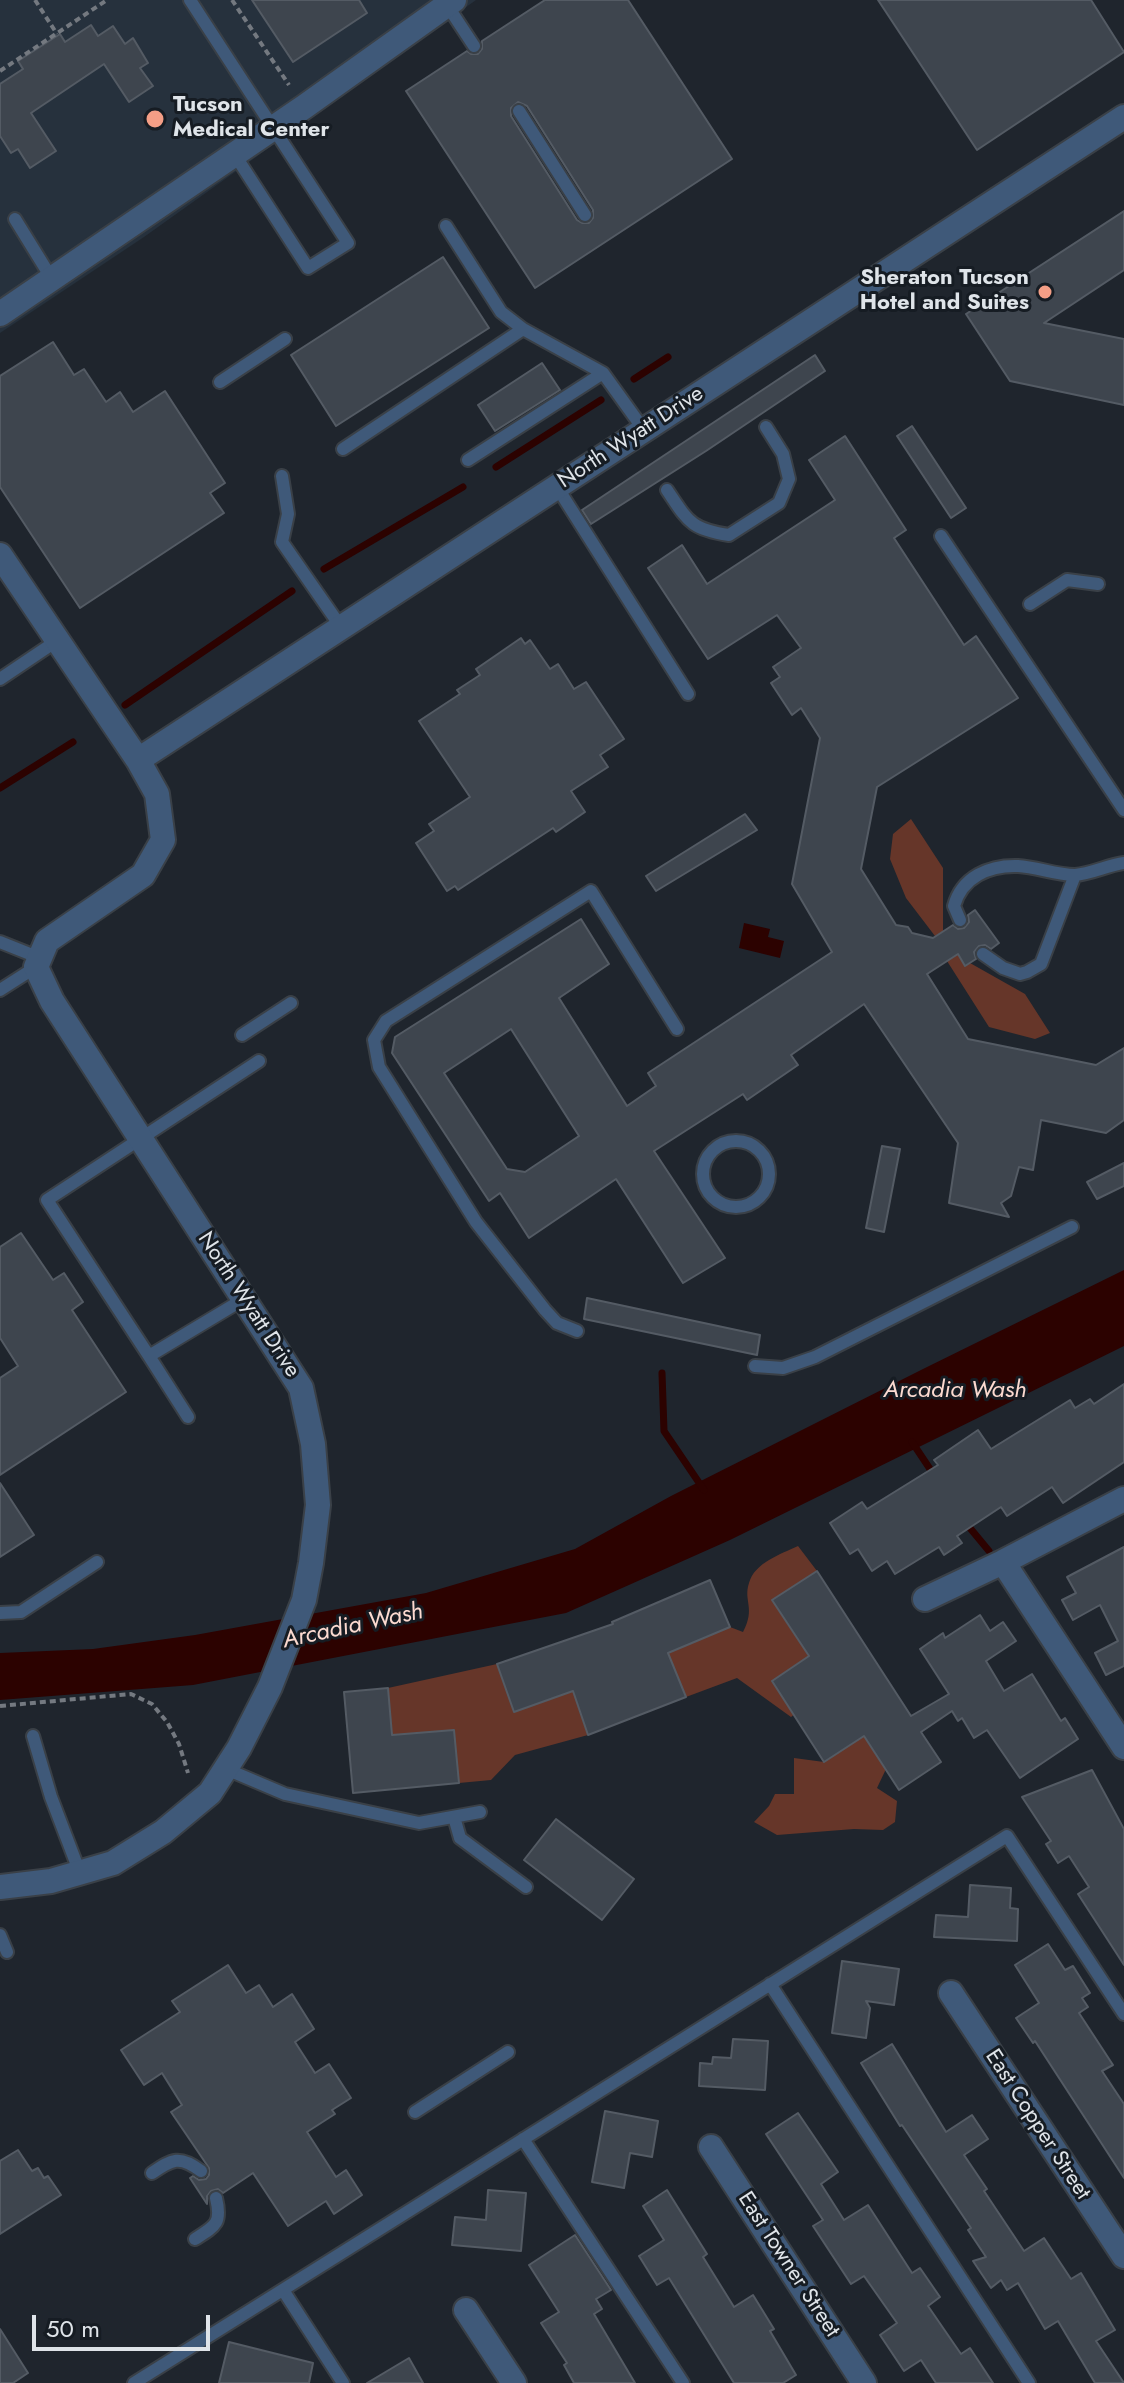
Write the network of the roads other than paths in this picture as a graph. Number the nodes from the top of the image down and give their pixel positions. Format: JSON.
{"nodes":[{"id":1,"x":190,"y":0,"type":"edge"},
{"id":2,"x":448,"y":2,"type":"edge"},
{"id":3,"x":474,"y":46,"type":"dead end"},
{"id":4,"x":519,"y":111,"type":"dead end"},
{"id":5,"x":1124,"y":117,"type":"edge"},
{"id":6,"x":274,"y":128,"type":"junction"},
{"id":7,"x":235,"y":155,"type":"junction"},
{"id":8,"x":585,"y":215,"type":"dead end"},
{"id":9,"x":15,"y":219,"type":"dead end"},
{"id":10,"x":446,"y":226,"type":"dead end"},
{"id":11,"x":52,"y":279,"type":"junction"},
{"id":12,"x":0,"y":314,"type":"edge"},
{"id":13,"x":523,"y":329,"type":"junction"},
{"id":14,"x":285,"y":339,"type":"dead end"},
{"id":15,"x":603,"y":373,"type":"junction"},
{"id":16,"x":220,"y":382,"type":"dead end"},
{"id":17,"x":766,"y":427,"type":"dead end"},
{"id":18,"x":644,"y":430,"type":"junction"},
{"id":19,"x":343,"y":449,"type":"dead end"},
{"id":20,"x":468,"y":460,"type":"dead end"},
{"id":21,"x":282,"y":476,"type":"dead end"},
{"id":22,"x":557,"y":487,"type":"junction"},
{"id":23,"x":667,"y":490,"type":"dead end"},
{"id":24,"x":941,"y":536,"type":"dead end"},
{"id":25,"x":0,"y":555,"type":"edge"},
{"id":26,"x":1098,"y":584,"type":"dead end"},
{"id":27,"x":1030,"y":604,"type":"dead end"},
{"id":28,"x":341,"y":627,"type":"junction"},
{"id":29,"x":58,"y":640,"type":"junction"},
{"id":30,"x":0,"y":679,"type":"edge"},
{"id":31,"x":688,"y":694,"type":"dead end"},
{"id":32,"x":138,"y":760,"type":"junction"},
{"id":33,"x":1124,"y":810,"type":"edge"},
{"id":34,"x":1124,"y":863,"type":"edge"},
{"id":35,"x":1075,"y":875,"type":"junction"},
{"id":36,"x":960,"y":920,"type":"dead end"},
{"id":37,"x":0,"y":942,"type":"edge"},
{"id":38,"x":983,"y":954,"type":"dead end"},
{"id":39,"x":38,"y":962,"type":"junction"},
{"id":40,"x":0,"y":990,"type":"edge"},
{"id":41,"x":291,"y":1003,"type":"dead end"},
{"id":42,"x":677,"y":1029,"type":"dead end"},
{"id":43,"x":242,"y":1035,"type":"dead end"},
{"id":44,"x":259,"y":1061,"type":"dead end"},
{"id":45,"x":141,"y":1140,"type":"junction"},
{"id":46,"x":769,"y":1174,"type":"joint"},
{"id":47,"x":1072,"y":1227,"type":"dead end"},
{"id":48,"x":244,"y":1299,"type":"junction"},
{"id":49,"x":577,"y":1331,"type":"dead end"},
{"id":50,"x":149,"y":1356,"type":"junction"},
{"id":51,"x":755,"y":1366,"type":"dead end"},
{"id":52,"x":188,"y":1417,"type":"dead end"},
{"id":53,"x":1124,"y":1499,"type":"edge"},
{"id":54,"x":97,"y":1562,"type":"dead end"},
{"id":55,"x":1003,"y":1562,"type":"junction"},
{"id":56,"x":925,"y":1599,"type":"dead end"},
{"id":57,"x":0,"y":1613,"type":"edge"},
{"id":58,"x":33,"y":1736,"type":"dead end"},
{"id":59,"x":1124,"y":1747,"type":"edge"},
{"id":60,"x":226,"y":1769,"type":"junction"},
{"id":61,"x":480,"y":1812,"type":"dead end"},
{"id":62,"x":454,"y":1817,"type":"junction"},
{"id":63,"x":80,"y":1873,"type":"junction"},
{"id":64,"x":0,"y":1887,"type":"edge"},
{"id":65,"x":526,"y":1887,"type":"dead end"},
{"id":66,"x":0,"y":1935,"type":"edge"},
{"id":67,"x":7,"y":1952,"type":"dead end"},
{"id":68,"x":770,"y":1984,"type":"junction"},
{"id":69,"x":951,"y":1993,"type":"dead end"},
{"id":70,"x":1124,"y":2014,"type":"edge"},
{"id":71,"x":508,"y":2052,"type":"dead end"},
{"id":72,"x":415,"y":2112,"type":"dead end"},
{"id":73,"x":523,"y":2139,"type":"junction"},
{"id":74,"x":711,"y":2147,"type":"dead end"},
{"id":75,"x":201,"y":2171,"type":"dead end"},
{"id":76,"x":152,"y":2173,"type":"dead end"},
{"id":77,"x":216,"y":2198,"type":"dead end"},
{"id":78,"x":195,"y":2239,"type":"dead end"},
{"id":79,"x":1124,"y":2256,"type":"edge"},
{"id":80,"x":283,"y":2290,"type":"junction"},
{"id":81,"x":466,"y":2310,"type":"dead end"},
{"id":82,"x":134,"y":2383,"type":"edge"},
{"id":83,"x":343,"y":2383,"type":"edge"},
{"id":84,"x":514,"y":2383,"type":"edge"},
{"id":85,"x":683,"y":2383,"type":"edge"},
{"id":86,"x":864,"y":2383,"type":"edge"},
{"id":87,"x":1029,"y":2383,"type":"edge"}],
"edges":[{"from":1,"to":6,"type":"lane"},
{"from":2,"to":3,"type":"lane"},
{"from":2,"to":6,"type":"street"},
{"from":4,"to":8,"type":"lane"},
{"from":5,"to":18,"type":"street","name":"North Wyatt Drive"},
{"from":6,"to":7,"type":"street"},
{"from":6,"to":7,"type":"lane"},
{"from":7,"to":11,"type":"street"},
{"from":9,"to":11,"type":"lane"},
{"from":10,"to":13,"type":"lane"},
{"from":11,"to":12,"type":"street"},
{"from":13,"to":15,"type":"lane"},
{"from":13,"to":19,"type":"lane"},
{"from":14,"to":16,"type":"lane"},
{"from":15,"to":18,"type":"lane"},
{"from":15,"to":20,"type":"lane"},
{"from":17,"to":23,"type":"lane"},
{"from":18,"to":22,"type":"street","name":"North Wyatt Drive"},
{"from":21,"to":28,"type":"lane"},
{"from":22,"to":28,"type":"street","name":"North Wyatt Drive"},
{"from":22,"to":31,"type":"lane"},
{"from":24,"to":33,"type":"lane"},
{"from":25,"to":29,"type":"street"},
{"from":26,"to":27,"type":"lane"},
{"from":28,"to":32,"type":"street","name":"North Wyatt Drive"},
{"from":29,"to":30,"type":"lane"},
{"from":29,"to":32,"type":"street"},
{"from":32,"to":39,"type":"street"},
{"from":34,"to":35,"type":"lane"},
{"from":35,"to":36,"type":"lane"},
{"from":35,"to":38,"type":"lane"},
{"from":37,"to":39,"type":"lane"},
{"from":39,"to":40,"type":"lane"},
{"from":39,"to":45,"type":"street","name":"North Wyatt Drive"},
{"from":41,"to":43,"type":"lane"},
{"from":42,"to":49,"type":"lane"},
{"from":44,"to":45,"type":"lane"},
{"from":45,"to":48,"type":"street","name":"North Wyatt Drive"},
{"from":45,"to":50,"type":"lane"},
{"from":46,"to":46,"type":"lane"},
{"from":47,"to":51,"type":"lane"},
{"from":48,"to":50,"type":"lane"},
{"from":48,"to":60,"type":"street","name":"North Wyatt Drive"},
{"from":50,"to":52,"type":"lane"},
{"from":53,"to":55,"type":"street"},
{"from":54,"to":57,"type":"lane"},
{"from":55,"to":56,"type":"street"},
{"from":55,"to":59,"type":"street"},
{"from":58,"to":63,"type":"lane"},
{"from":60,"to":62,"type":"lane"},
{"from":60,"to":63,"type":"street","name":"North Wyatt Drive"},
{"from":61,"to":62,"type":"lane"},
{"from":62,"to":65,"type":"lane"},
{"from":63,"to":64,"type":"street","name":"North Wyatt Drive"},
{"from":66,"to":67,"type":"lane"},
{"from":68,"to":70,"type":"lane"},
{"from":68,"to":73,"type":"lane"},
{"from":68,"to":87,"type":"lane"},
{"from":69,"to":79,"type":"street","name":"East Copper Street"},
{"from":71,"to":72,"type":"lane"},
{"from":73,"to":80,"type":"lane"},
{"from":73,"to":85,"type":"lane"},
{"from":74,"to":86,"type":"street","name":"East Towner Street"},
{"from":75,"to":76,"type":"lane"},
{"from":77,"to":78,"type":"lane"},
{"from":80,"to":82,"type":"lane"},
{"from":80,"to":83,"type":"lane"},
{"from":81,"to":84,"type":"street"}]}
